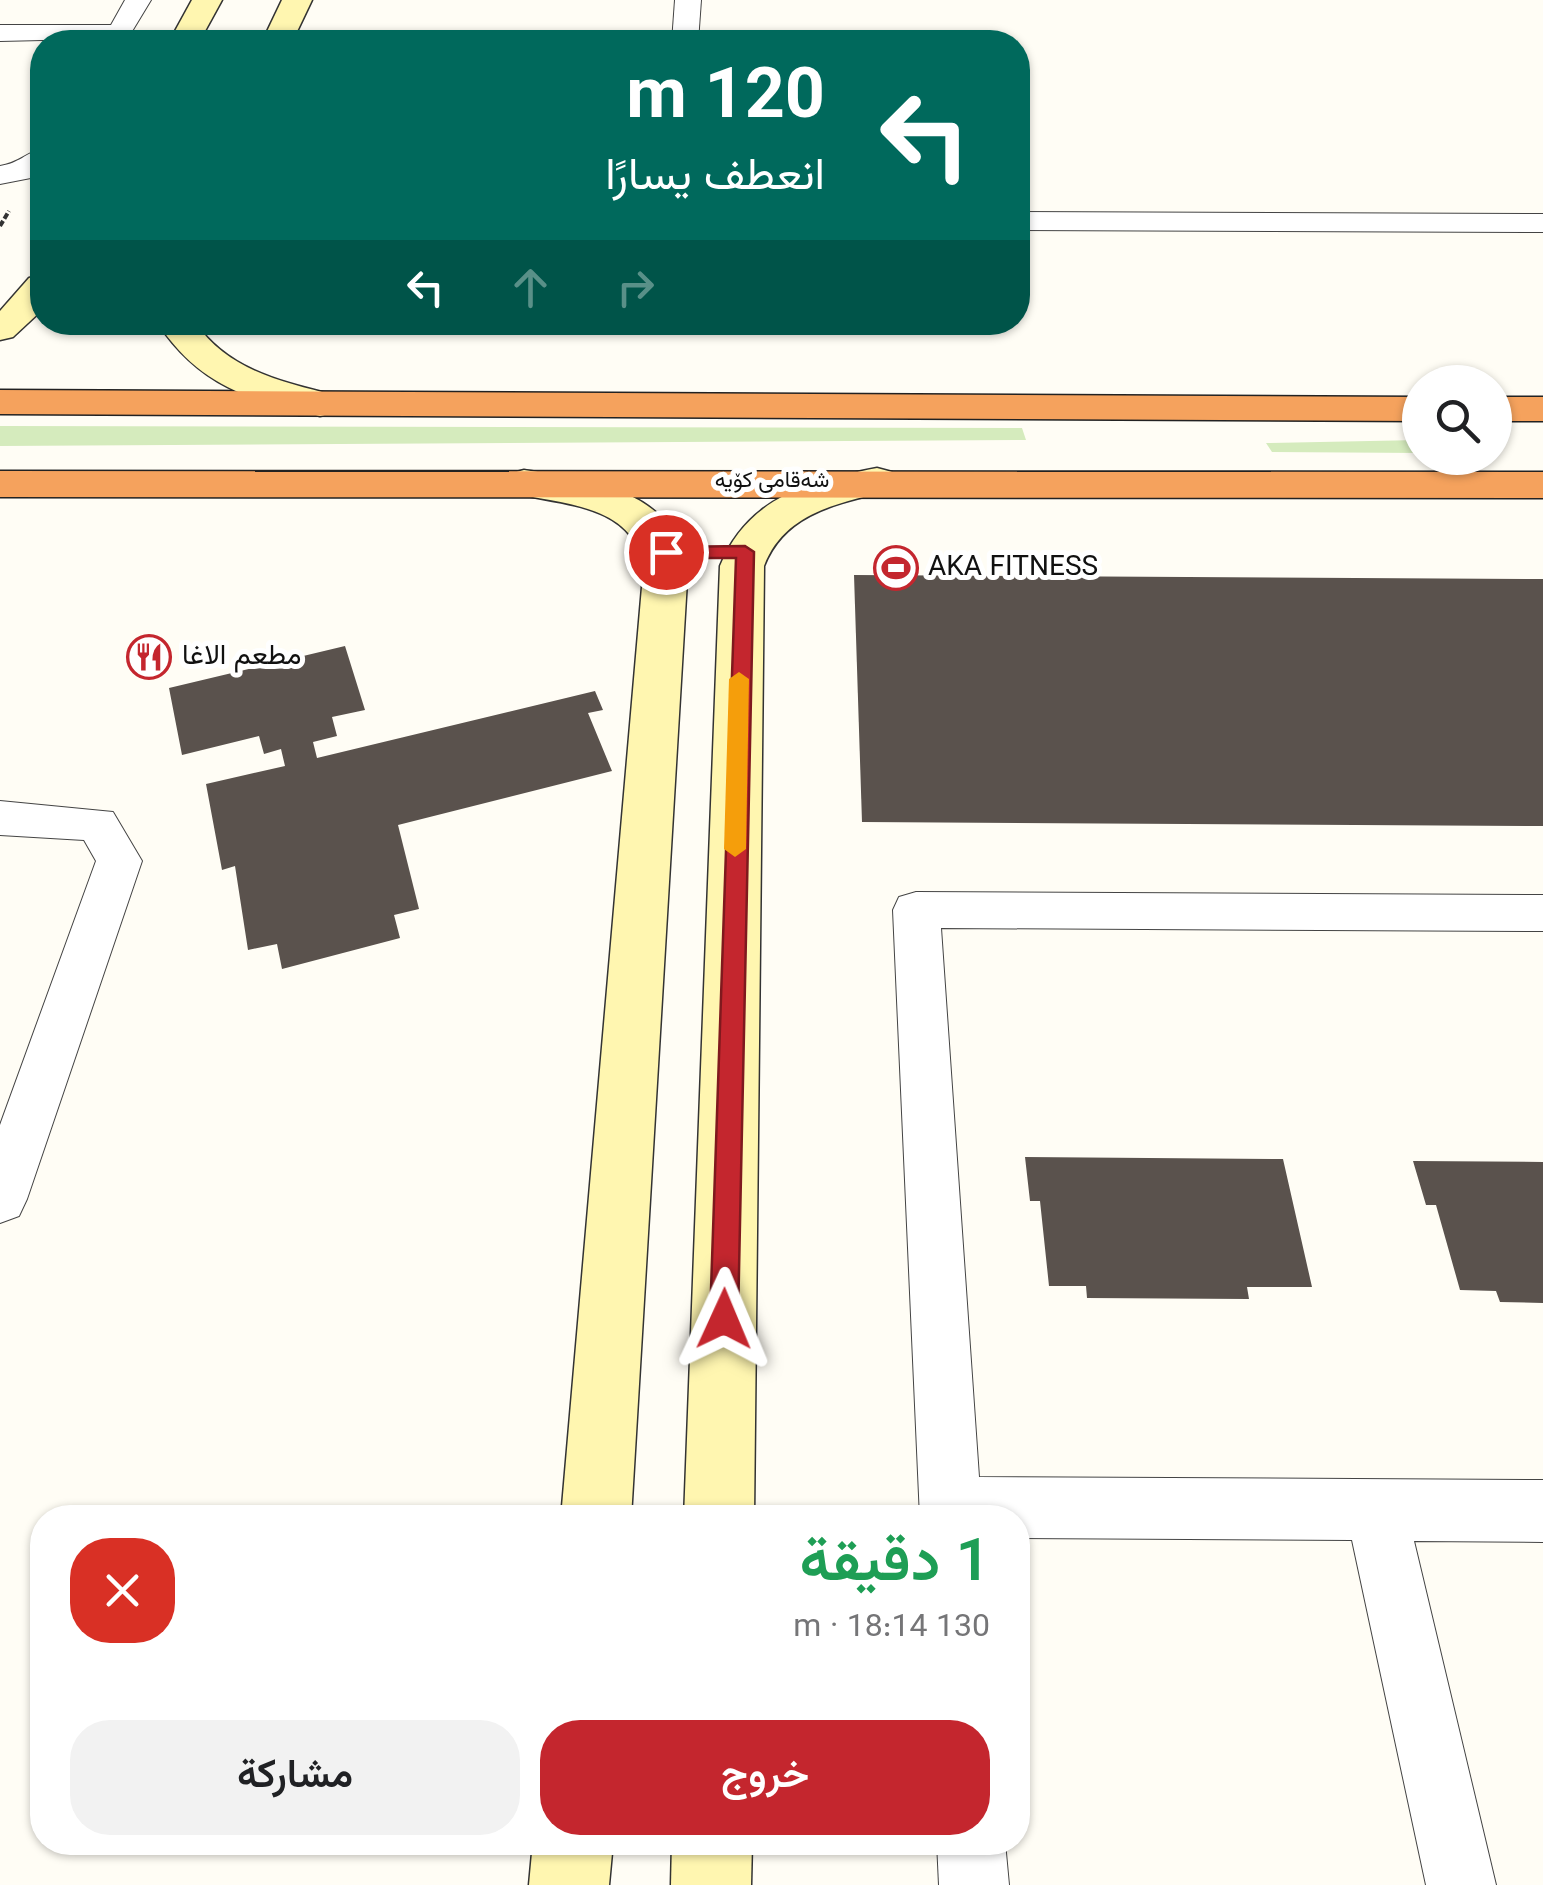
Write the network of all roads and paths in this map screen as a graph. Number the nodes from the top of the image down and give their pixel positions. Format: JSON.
{"nodes":[{"id":1,"x":138,"y":0,"type":"edge"},
{"id":2,"x":206,"y":0,"type":"edge"},
{"id":3,"x":297,"y":0,"type":"edge"},
{"id":4,"x":688,"y":0,"type":"edge"},
{"id":5,"x":121,"y":30,"type":"edge"},
{"id":6,"x":190,"y":30,"type":"edge"},
{"id":7,"x":283,"y":30,"type":"edge"},
{"id":8,"x":687,"y":30,"type":"edge"},
{"id":9,"x":0,"y":33,"type":"edge"},
{"id":10,"x":30,"y":33,"type":"edge"},
{"id":11,"x":30,"y":170,"type":"edge"},
{"id":12,"x":0,"y":175,"type":"edge"},
{"id":13,"x":1030,"y":222,"type":"edge"},
{"id":14,"x":1543,"y":223,"type":"edge"},
{"id":15,"x":30,"y":302,"type":"edge"},
{"id":16,"x":0,"y":329,"type":"edge"},
{"id":17,"x":183,"y":335,"type":"edge"},
{"id":18,"x":0,"y":402,"type":"edge"},
{"id":19,"x":320,"y":404,"type":"junction"},
{"id":20,"x":1258,"y":408,"type":"junction"},
{"id":21,"x":1402,"y":409,"type":"edge"},
{"id":22,"x":1512,"y":409,"type":"edge"},
{"id":23,"x":1543,"y":409,"type":"edge"},
{"id":24,"x":1002,"y":410,"type":"junction"},
{"id":25,"x":516,"y":481,"type":"junction"},
{"id":26,"x":877,"y":481,"type":"junction"},
{"id":27,"x":0,"y":484,"type":"edge"},
{"id":28,"x":1015,"y":484,"type":"junction"},
{"id":29,"x":1543,"y":484,"type":"edge"},
{"id":30,"x":1278,"y":485,"type":"junction"},
{"id":31,"x":666,"y":552,"type":"junction"},
{"id":32,"x":745,"y":552,"type":"junction"},
{"id":33,"x":0,"y":818,"type":"edge"},
{"id":34,"x":1543,"y":913,"type":"edge"},
{"id":35,"x":0,"y":1199,"type":"edge"},
{"id":36,"x":597,"y":1505,"type":"edge"},
{"id":37,"x":719,"y":1505,"type":"edge"},
{"id":38,"x":950,"y":1505,"type":"edge"},
{"id":39,"x":1376,"y":1509,"type":"junction"},
{"id":40,"x":1030,"y":1511,"type":"edge"},
{"id":41,"x":1543,"y":1511,"type":"edge"},
{"id":42,"x":571,"y":1855,"type":"edge"},
{"id":43,"x":712,"y":1855,"type":"edge"},
{"id":44,"x":972,"y":1855,"type":"edge"},
{"id":45,"x":570,"y":1885,"type":"edge"},
{"id":46,"x":711,"y":1885,"type":"edge"},
{"id":47,"x":974,"y":1885,"type":"edge"},
{"id":48,"x":1462,"y":1885,"type":"edge"}],
"edges":[{"from":1,"to":5,"type":"street"},
{"from":2,"to":6,"type":"street"},
{"from":3,"to":7,"type":"street"},
{"from":4,"to":8,"type":"street"},
{"from":9,"to":10,"type":"street"},
{"from":11,"to":12,"type":"street"},
{"from":13,"to":14,"type":"street"},
{"from":15,"to":16,"type":"street"},
{"from":17,"to":19,"type":"street"},
{"from":18,"to":19,"type":"highway"},
{"from":19,"to":24,"type":"highway"},
{"from":20,"to":21,"type":"highway"},
{"from":20,"to":24,"type":"highway"},
{"from":20,"to":30,"type":"highway"},
{"from":22,"to":23,"type":"highway"},
{"from":24,"to":28,"type":"highway"},
{"from":25,"to":26,"type":"highway","name":"شەقامی کۆیە"},
{"from":25,"to":27,"type":"highway","name":"شەقامی کۆیە"},
{"from":25,"to":31,"type":"street"},
{"from":26,"to":28,"type":"highway","name":"شەقامی کۆیە"},
{"from":26,"to":32,"type":"street"},
{"from":28,"to":30,"type":"highway","name":"شەقامی کۆیە"},
{"from":29,"to":30,"type":"highway","name":"شەقامی کۆیە"},
{"from":31,"to":32,"type":"street"},
{"from":31,"to":36,"type":"street"},
{"from":32,"to":37,"type":"street"},
{"from":33,"to":35,"type":"street"},
{"from":34,"to":38,"type":"street"},
{"from":39,"to":40,"type":"street"},
{"from":39,"to":41,"type":"street"},
{"from":39,"to":48,"type":"street"},
{"from":42,"to":45,"type":"street"},
{"from":43,"to":46,"type":"street"},
{"from":44,"to":47,"type":"street"}]}
